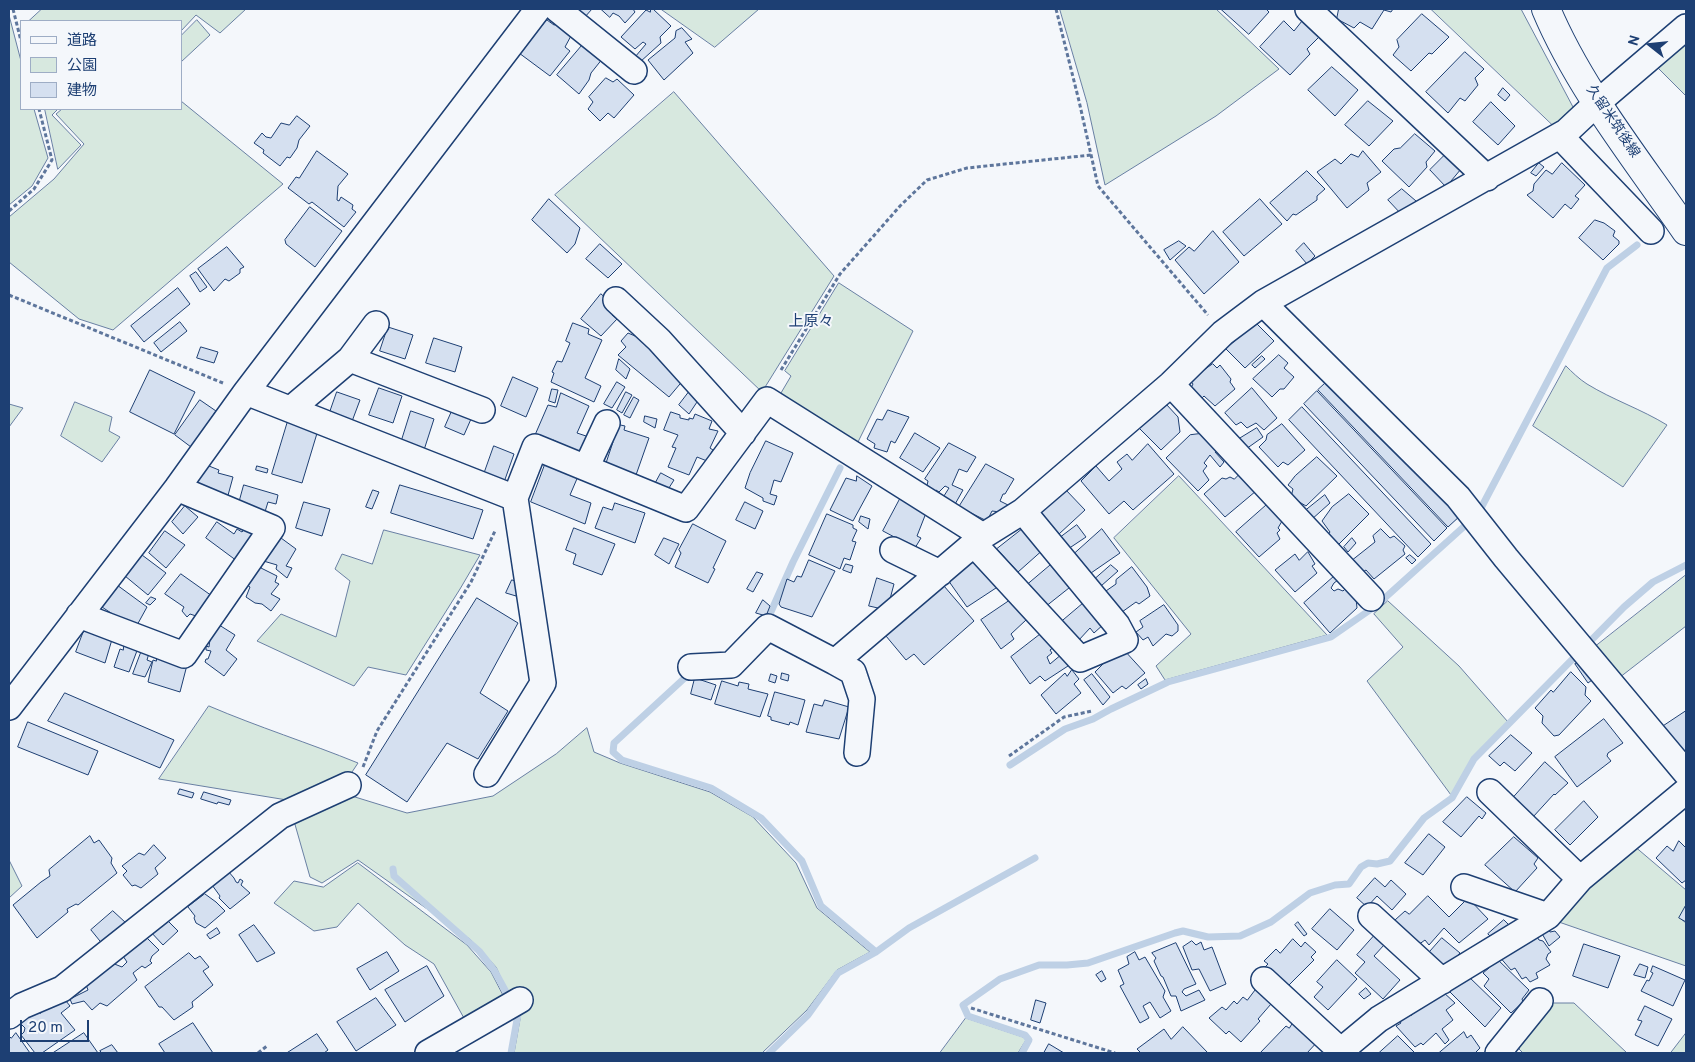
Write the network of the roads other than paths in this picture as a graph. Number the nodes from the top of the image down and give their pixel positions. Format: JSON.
{"nodes":[{"id":1,"x":538,"y":9,"type":"edge"},
{"id":2,"x":557,"y":9,"type":"edge"},
{"id":3,"x":1546,"y":9,"type":"edge"},
{"id":4,"x":1311,"y":10,"type":"edge"},
{"id":5,"x":1686,"y":26,"type":"edge"},
{"id":6,"x":634,"y":71,"type":"dead end"},
{"id":7,"x":1597,"y":103,"type":"junction"},
{"id":8,"x":1560,"y":136,"type":"junction"},
{"id":9,"x":1487,"y":178,"type":"junction"},
{"id":10,"x":1651,"y":230,"type":"dead end"},
{"id":11,"x":1686,"y":231,"type":"edge"},
{"id":12,"x":616,"y":300,"type":"dead end"},
{"id":13,"x":1263,"y":303,"type":"junction"},
{"id":14,"x":376,"y":324,"type":"dead end"},
{"id":15,"x":350,"y":359,"type":"junction"},
{"id":16,"x":1171,"y":384,"type":"junction"},
{"id":17,"x":246,"y":392,"type":"junction"},
{"id":18,"x":291,"y":409,"type":"junction"},
{"id":19,"x":482,"y":410,"type":"dead end"},
{"id":20,"x":607,"y":423,"type":"dead end"},
{"id":21,"x":743,"y":433,"type":"junction"},
{"id":22,"x":586,"y":468,"type":"junction"},
{"id":23,"x":177,"y":488,"type":"junction"},
{"id":24,"x":516,"y":498,"type":"junction"},
{"id":25,"x":1022,"y":511,"type":"junction"},
{"id":26,"x":979,"y":540,"type":"junction"},
{"id":27,"x":892,"y":550,"type":"dead end"},
{"id":28,"x":940,"y":573,"type":"junction"},
{"id":29,"x":1371,"y":598,"type":"dead end"},
{"id":30,"x":80,"y":615,"type":"junction"},
{"id":31,"x":836,"y":662,"type":"junction"},
{"id":32,"x":691,"y":667,"type":"dead end"},
{"id":33,"x":9,"y":707,"type":"edge"},
{"id":34,"x":857,"y":753,"type":"dead end"},
{"id":35,"x":1686,"y":773,"type":"edge"},
{"id":36,"x":487,"y":774,"type":"dead end"},
{"id":37,"x":348,"y":785,"type":"road end"},
{"id":38,"x":1686,"y":791,"type":"edge"},
{"id":39,"x":1490,"y":792,"type":"dead end"},
{"id":40,"x":1580,"y":879,"type":"junction"},
{"id":41,"x":1464,"y":887,"type":"dead end"},
{"id":42,"x":1371,"y":916,"type":"dead end"},
{"id":43,"x":1548,"y":916,"type":"junction"},
{"id":44,"x":1264,"y":980,"type":"dead end"},
{"id":45,"x":1442,"y":980,"type":"junction"},
{"id":46,"x":520,"y":1000,"type":"dead end"},
{"id":47,"x":1540,"y":1001,"type":"dead end"},
{"id":48,"x":9,"y":1016,"type":"edge"},
{"id":49,"x":1340,"y":1052,"type":"edge"},
{"id":50,"x":428,"y":1053,"type":"edge"},
{"id":51,"x":1498,"y":1053,"type":"edge"}],
"edges":[{"from":1,"to":17,"type":"street"},
{"from":2,"to":6,"type":"street"},
{"from":3,"to":7,"type":"main road","name":"久留米筑後線"},
{"from":4,"to":9,"type":"street"},
{"from":5,"to":7,"type":"street"},
{"from":7,"to":8,"type":"street"},
{"from":7,"to":11,"type":"main road","name":"久留米筑後線"},
{"from":8,"to":9,"type":"street"},
{"from":8,"to":10,"type":"street"},
{"from":9,"to":13,"type":"street"},
{"from":12,"to":21,"type":"street"},
{"from":13,"to":16,"type":"street"},
{"from":13,"to":35,"type":"street"},
{"from":14,"to":15,"type":"street"},
{"from":15,"to":18,"type":"street"},
{"from":15,"to":19,"type":"street"},
{"from":16,"to":25,"type":"street"},
{"from":16,"to":29,"type":"street"},
{"from":17,"to":18,"type":"street"},
{"from":17,"to":23,"type":"street"},
{"from":18,"to":24,"type":"street"},
{"from":20,"to":22,"type":"street"},
{"from":21,"to":22,"type":"street"},
{"from":21,"to":26,"type":"street"},
{"from":22,"to":24,"type":"street"},
{"from":23,"to":30,"type":"street"},
{"from":23,"to":30,"type":"street"},
{"from":24,"to":36,"type":"street"},
{"from":25,"to":26,"type":"street"},
{"from":25,"to":26,"type":"street"},
{"from":26,"to":28,"type":"street"},
{"from":27,"to":28,"type":"street"},
{"from":28,"to":31,"type":"street"},
{"from":30,"to":33,"type":"street"},
{"from":31,"to":32,"type":"street"},
{"from":31,"to":34,"type":"street"},
{"from":37,"to":48,"type":"street"},
{"from":38,"to":40,"type":"street"},
{"from":39,"to":40,"type":"street"},
{"from":40,"to":43,"type":"street"},
{"from":41,"to":43,"type":"street"},
{"from":42,"to":45,"type":"street"},
{"from":43,"to":45,"type":"street"},
{"from":44,"to":49,"type":"street"},
{"from":45,"to":49,"type":"street"},
{"from":46,"to":50,"type":"street"},
{"from":47,"to":51,"type":"street"}]}
